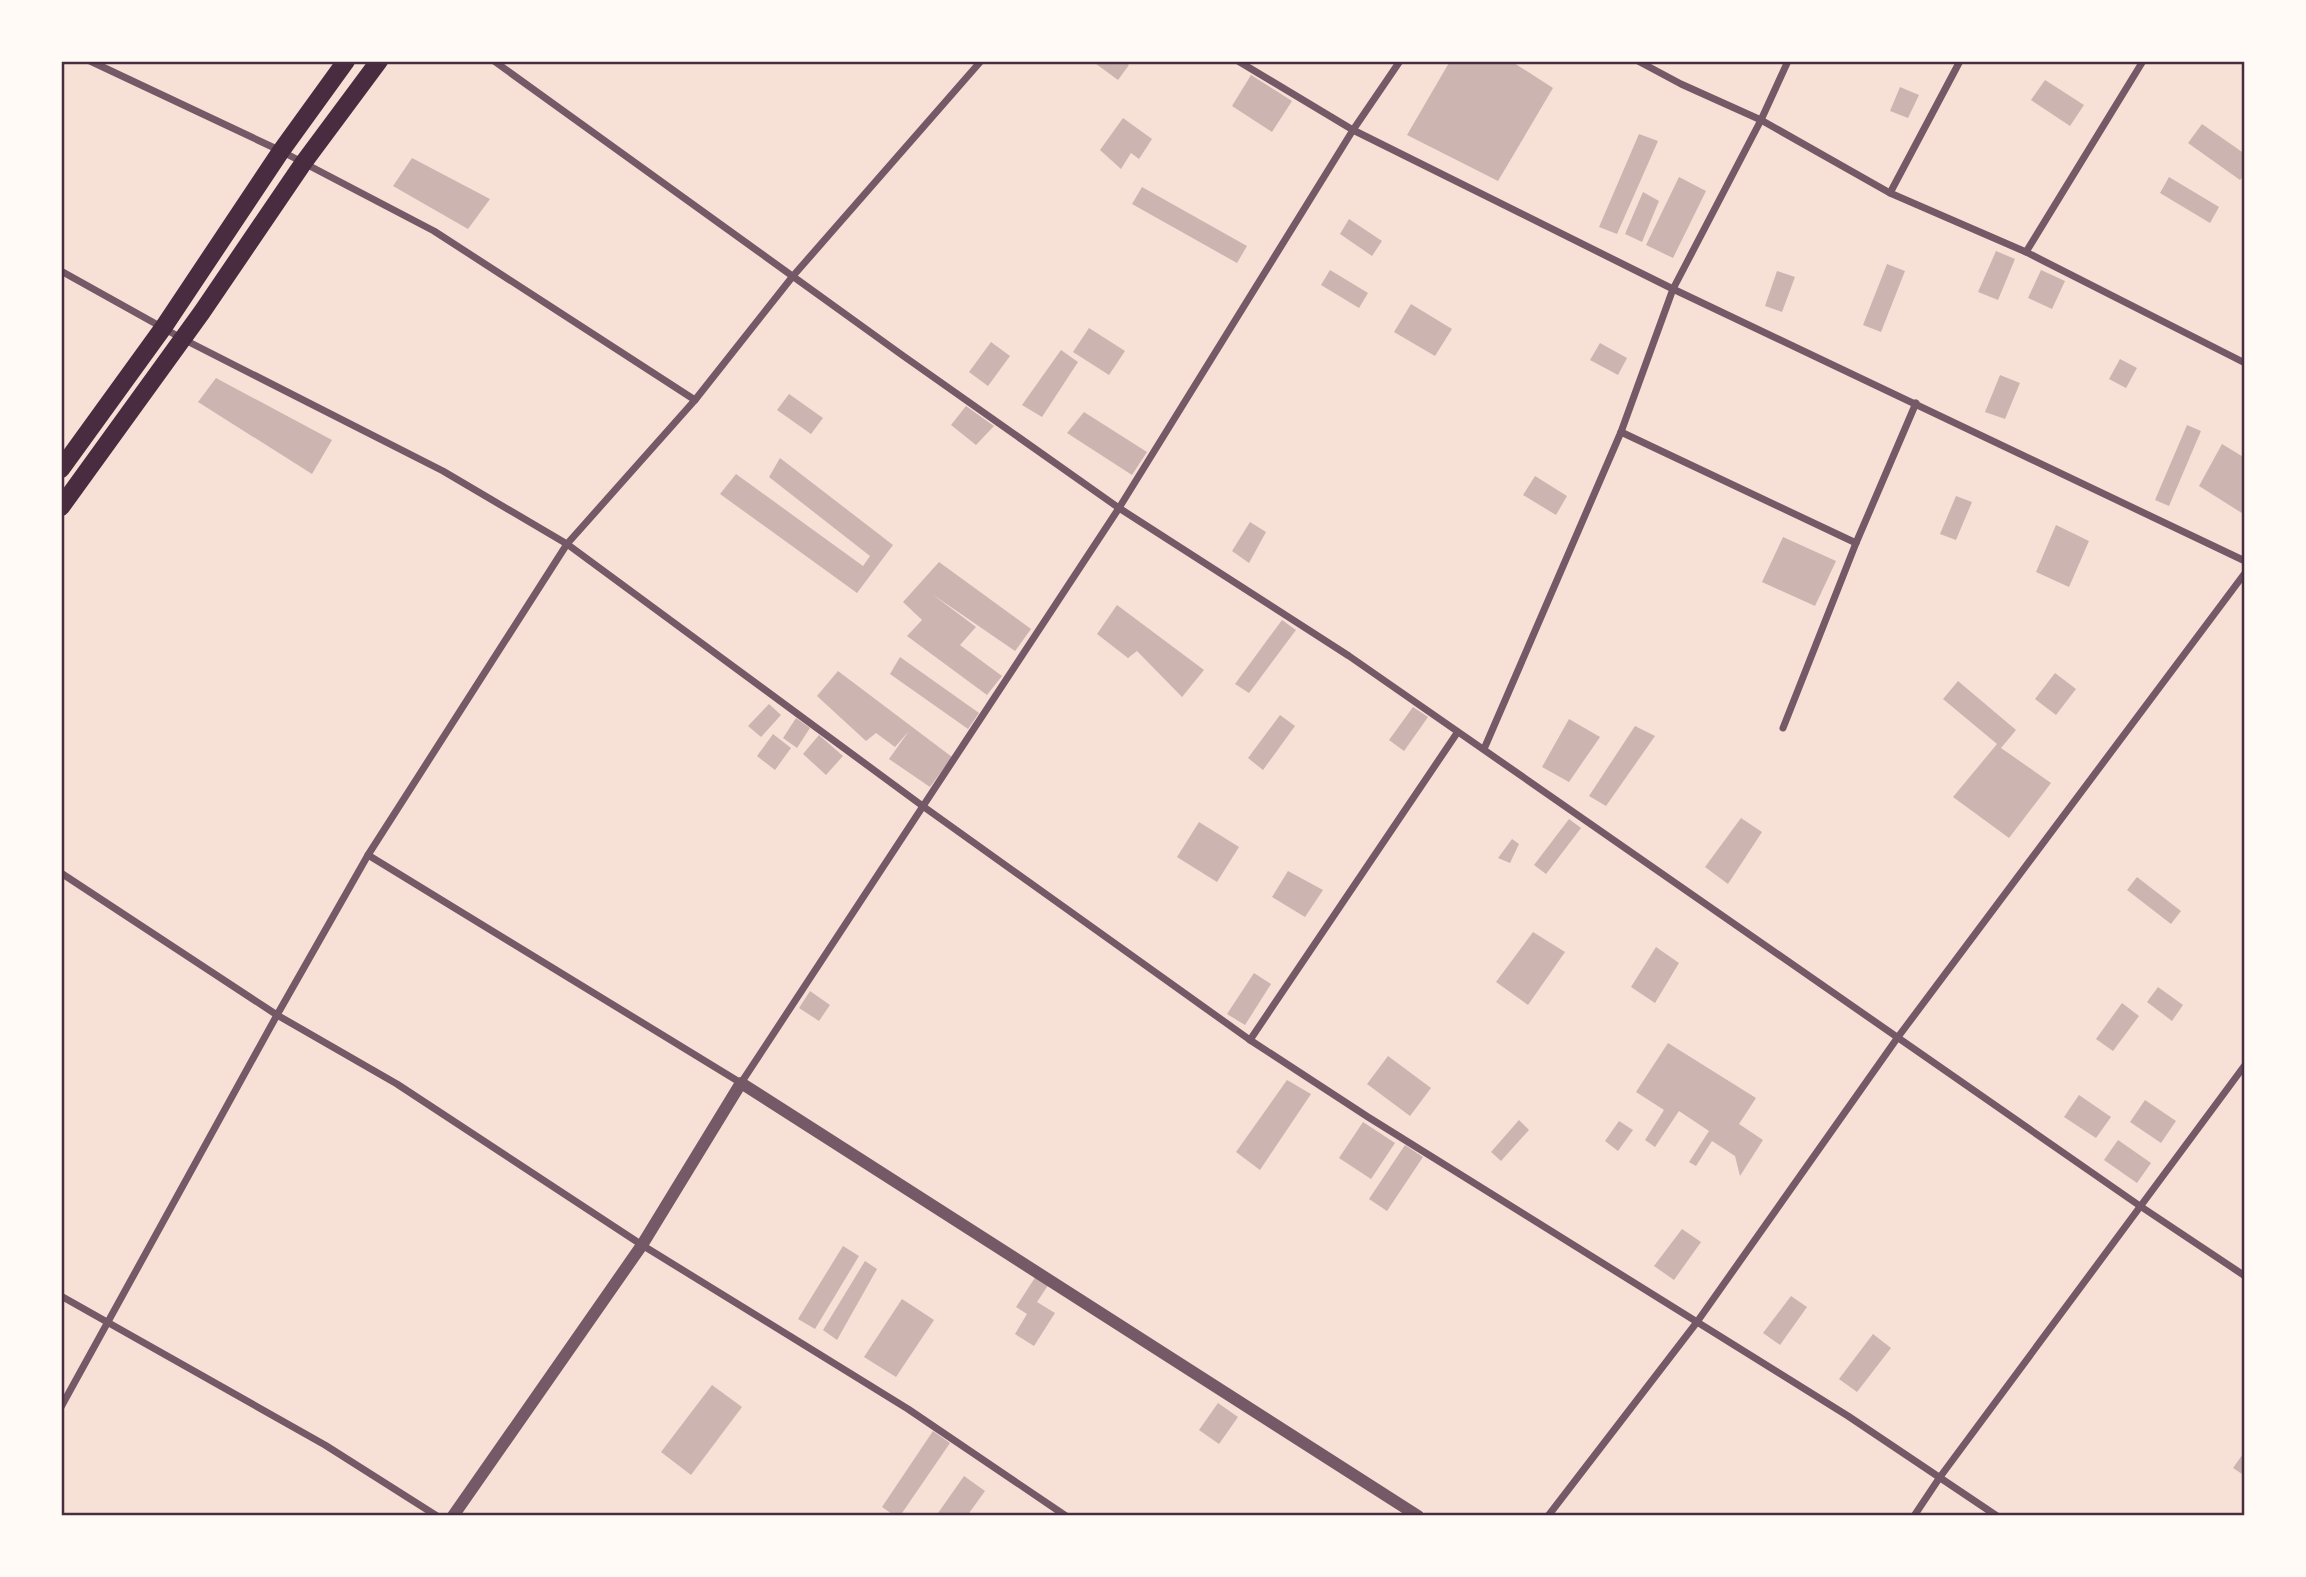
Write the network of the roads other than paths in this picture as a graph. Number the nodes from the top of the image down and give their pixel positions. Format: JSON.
{"nodes":[{"id":1,"x":90,"y":61,"type":"edge"},
{"id":2,"x":346,"y":61,"type":"edge"},
{"id":3,"x":379,"y":61,"type":"edge"},
{"id":4,"x":494,"y":61,"type":"edge"},
{"id":5,"x":981,"y":61,"type":"edge"},
{"id":6,"x":1238,"y":61,"type":"edge"},
{"id":7,"x":1400,"y":61,"type":"edge"},
{"id":8,"x":1638,"y":61,"type":"edge"},
{"id":9,"x":1788,"y":61,"type":"edge"},
{"id":10,"x":1960,"y":61,"type":"edge"},
{"id":11,"x":2143,"y":61,"type":"edge"},
{"id":12,"x":1761,"y":120,"type":"junction"},
{"id":13,"x":1353,"y":130,"type":"junction"},
{"id":14,"x":281,"y":151,"type":"junction"},
{"id":15,"x":304,"y":162,"type":"junction"},
{"id":16,"x":1890,"y":193,"type":"junction"},
{"id":17,"x":2026,"y":252,"type":"junction"},
{"id":18,"x":61,"y":271,"type":"edge"},
{"id":19,"x":793,"y":276,"type":"junction"},
{"id":20,"x":1673,"y":289,"type":"junction"},
{"id":21,"x":163,"y":328,"type":"junction"},
{"id":22,"x":183,"y":339,"type":"junction"},
{"id":23,"x":2245,"y":363,"type":"edge"},
{"id":24,"x":695,"y":400,"type":"junction"},
{"id":25,"x":1916,"y":403,"type":"junction"},
{"id":26,"x":1621,"y":432,"type":"junction"},
{"id":27,"x":61,"y":469,"type":"edge"},
{"id":28,"x":61,"y":507,"type":"edge"},
{"id":29,"x":1119,"y":508,"type":"junction"},
{"id":30,"x":1856,"y":543,"type":"junction"},
{"id":31,"x":567,"y":544,"type":"junction"},
{"id":32,"x":2245,"y":561,"type":"edge"},
{"id":33,"x":2245,"y":573,"type":"edge"},
{"id":34,"x":1783,"y":727,"type":"dead end"},
{"id":35,"x":1457,"y":733,"type":"junction"},
{"id":36,"x":1484,"y":749,"type":"junction"},
{"id":37,"x":924,"y":807,"type":"junction"},
{"id":38,"x":368,"y":855,"type":"junction"},
{"id":39,"x":61,"y":873,"type":"edge"},
{"id":40,"x":276,"y":1016,"type":"junction"},
{"id":41,"x":1898,"y":1037,"type":"junction"},
{"id":42,"x":1250,"y":1040,"type":"junction"},
{"id":43,"x":2245,"y":1065,"type":"edge"},
{"id":44,"x":741,"y":1083,"type":"junction"},
{"id":45,"x":2140,"y":1206,"type":"junction"},
{"id":46,"x":642,"y":1245,"type":"junction"},
{"id":47,"x":2245,"y":1276,"type":"edge"},
{"id":48,"x":61,"y":1296,"type":"edge"},
{"id":49,"x":106,"y":1322,"type":"junction"},
{"id":50,"x":1697,"y":1322,"type":"junction"},
{"id":51,"x":61,"y":1407,"type":"edge"},
{"id":52,"x":1940,"y":1477,"type":"junction"},
{"id":53,"x":437,"y":1516,"type":"edge"},
{"id":54,"x":453,"y":1516,"type":"edge"},
{"id":55,"x":1066,"y":1516,"type":"edge"},
{"id":56,"x":1418,"y":1516,"type":"edge"},
{"id":57,"x":1548,"y":1516,"type":"edge"},
{"id":58,"x":1914,"y":1516,"type":"edge"},
{"id":59,"x":1997,"y":1516,"type":"edge"}],
"edges":[{"from":1,"to":14,"type":"street"},
{"from":2,"to":14,"type":"main road"},
{"from":3,"to":15,"type":"main road"},
{"from":4,"to":19,"type":"street"},
{"from":5,"to":19,"type":"street"},
{"from":6,"to":13,"type":"street"},
{"from":7,"to":13,"type":"street"},
{"from":8,"to":12,"type":"street"},
{"from":9,"to":12,"type":"street"},
{"from":10,"to":16,"type":"street"},
{"from":11,"to":17,"type":"street"},
{"from":12,"to":16,"type":"street"},
{"from":12,"to":20,"type":"street"},
{"from":13,"to":20,"type":"street"},
{"from":13,"to":29,"type":"street"},
{"from":14,"to":15,"type":"street"},
{"from":14,"to":21,"type":"main road"},
{"from":15,"to":22,"type":"main road"},
{"from":15,"to":24,"type":"street"},
{"from":16,"to":17,"type":"street"},
{"from":17,"to":23,"type":"street"},
{"from":18,"to":21,"type":"street"},
{"from":19,"to":24,"type":"street"},
{"from":19,"to":29,"type":"street"},
{"from":20,"to":25,"type":"street"},
{"from":20,"to":26,"type":"street"},
{"from":21,"to":22,"type":"street"},
{"from":21,"to":27,"type":"main road"},
{"from":22,"to":28,"type":"main road"},
{"from":22,"to":31,"type":"street"},
{"from":24,"to":31,"type":"street"},
{"from":25,"to":30,"type":"street"},
{"from":25,"to":32,"type":"street"},
{"from":26,"to":30,"type":"street"},
{"from":26,"to":36,"type":"street"},
{"from":29,"to":35,"type":"street"},
{"from":29,"to":37,"type":"street"},
{"from":30,"to":34,"type":"street"},
{"from":31,"to":37,"type":"street"},
{"from":31,"to":38,"type":"street"},
{"from":33,"to":41,"type":"street"},
{"from":35,"to":36,"type":"street"},
{"from":35,"to":42,"type":"street"},
{"from":36,"to":41,"type":"street"},
{"from":37,"to":42,"type":"street"},
{"from":37,"to":44,"type":"street"},
{"from":38,"to":40,"type":"street"},
{"from":38,"to":44,"type":"street"},
{"from":39,"to":40,"type":"street"},
{"from":40,"to":46,"type":"street"},
{"from":40,"to":49,"type":"street"},
{"from":41,"to":45,"type":"street"},
{"from":41,"to":50,"type":"street"},
{"from":42,"to":50,"type":"street"},
{"from":43,"to":45,"type":"street"},
{"from":44,"to":46,"type":"street"},
{"from":44,"to":56,"type":"street"},
{"from":45,"to":47,"type":"street"},
{"from":45,"to":52,"type":"street"},
{"from":46,"to":54,"type":"street"},
{"from":46,"to":55,"type":"street"},
{"from":48,"to":49,"type":"street"},
{"from":49,"to":51,"type":"street"},
{"from":49,"to":53,"type":"street"},
{"from":50,"to":52,"type":"street"},
{"from":50,"to":57,"type":"street"},
{"from":52,"to":58,"type":"street"},
{"from":52,"to":59,"type":"street"}]}
